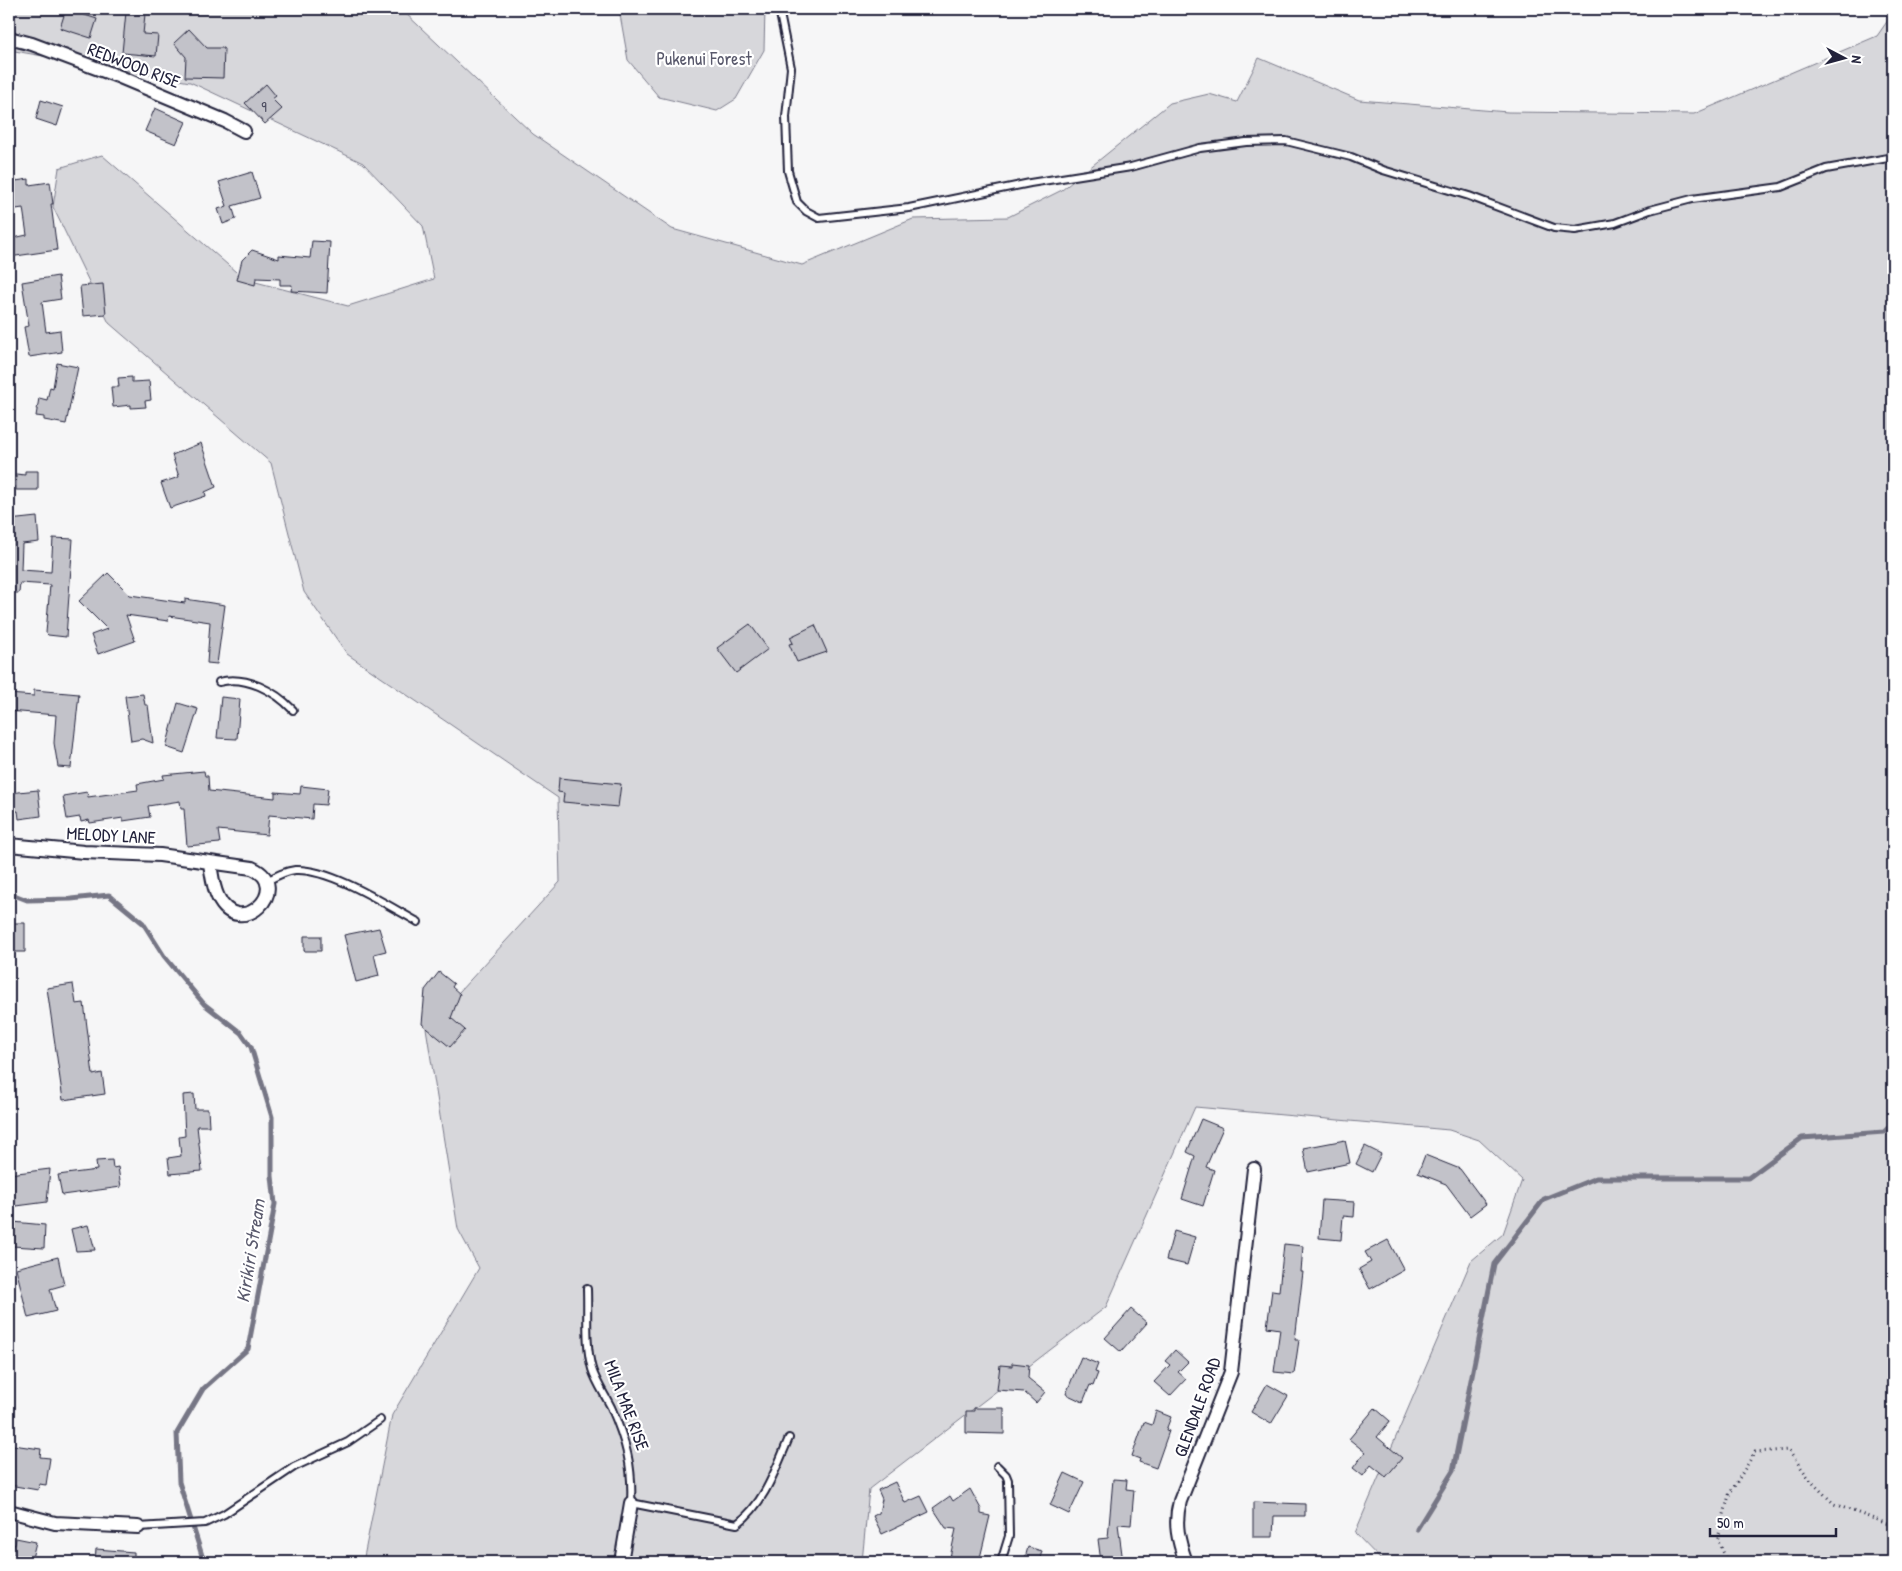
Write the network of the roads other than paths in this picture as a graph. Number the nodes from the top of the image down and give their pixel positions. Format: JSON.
{"nodes":[{"id":1,"x":779,"y":9,"type":"edge"},
{"id":2,"x":9,"y":38,"type":"edge"},
{"id":3,"x":244,"y":131,"type":"dead end"},
{"id":4,"x":1893,"y":153,"type":"edge"},
{"id":5,"x":219,"y":682,"type":"dead end"},
{"id":6,"x":293,"y":710,"type":"dead end"},
{"id":7,"x":9,"y":845,"type":"edge"},
{"id":8,"x":210,"y":864,"type":"junction"},
{"id":9,"x":267,"y":881,"type":"junction"},
{"id":10,"x":418,"y":922,"type":"dead end"},
{"id":11,"x":1254,"y":1169,"type":"dead end"},
{"id":12,"x":587,"y":1289,"type":"dead end"},
{"id":13,"x":380,"y":1420,"type":"dead end"},
{"id":14,"x":790,"y":1438,"type":"dead end"},
{"id":15,"x":996,"y":1466,"type":"dead end"},
{"id":16,"x":631,"y":1503,"type":"junction"},
{"id":17,"x":9,"y":1511,"type":"edge"},
{"id":18,"x":138,"y":1527,"type":"joint"},
{"id":19,"x":620,"y":1562,"type":"edge"},
{"id":20,"x":1001,"y":1562,"type":"edge"},
{"id":21,"x":1186,"y":1562,"type":"edge"}],
"edges":[{"from":1,"to":4,"type":"lane"},
{"from":2,"to":3,"type":"street","name":"REDWOOD RISE"},
{"from":5,"to":6,"type":"lane"},
{"from":7,"to":8,"type":"street","name":"MELODY LANE"},
{"from":8,"to":9,"type":"street","name":"MELODY LANE"},
{"from":8,"to":9,"type":"street"},
{"from":9,"to":10,"type":"lane"},
{"from":11,"to":21,"type":"street","name":"GLENDALE ROAD"},
{"from":12,"to":16,"type":"lane","name":"MILA MAE RISE"},
{"from":13,"to":18,"type":"lane"},
{"from":14,"to":16,"type":"lane"},
{"from":15,"to":20,"type":"lane"},
{"from":16,"to":19,"type":"street","name":"MILA MAE RISE"},
{"from":17,"to":18,"type":"street"}]}
